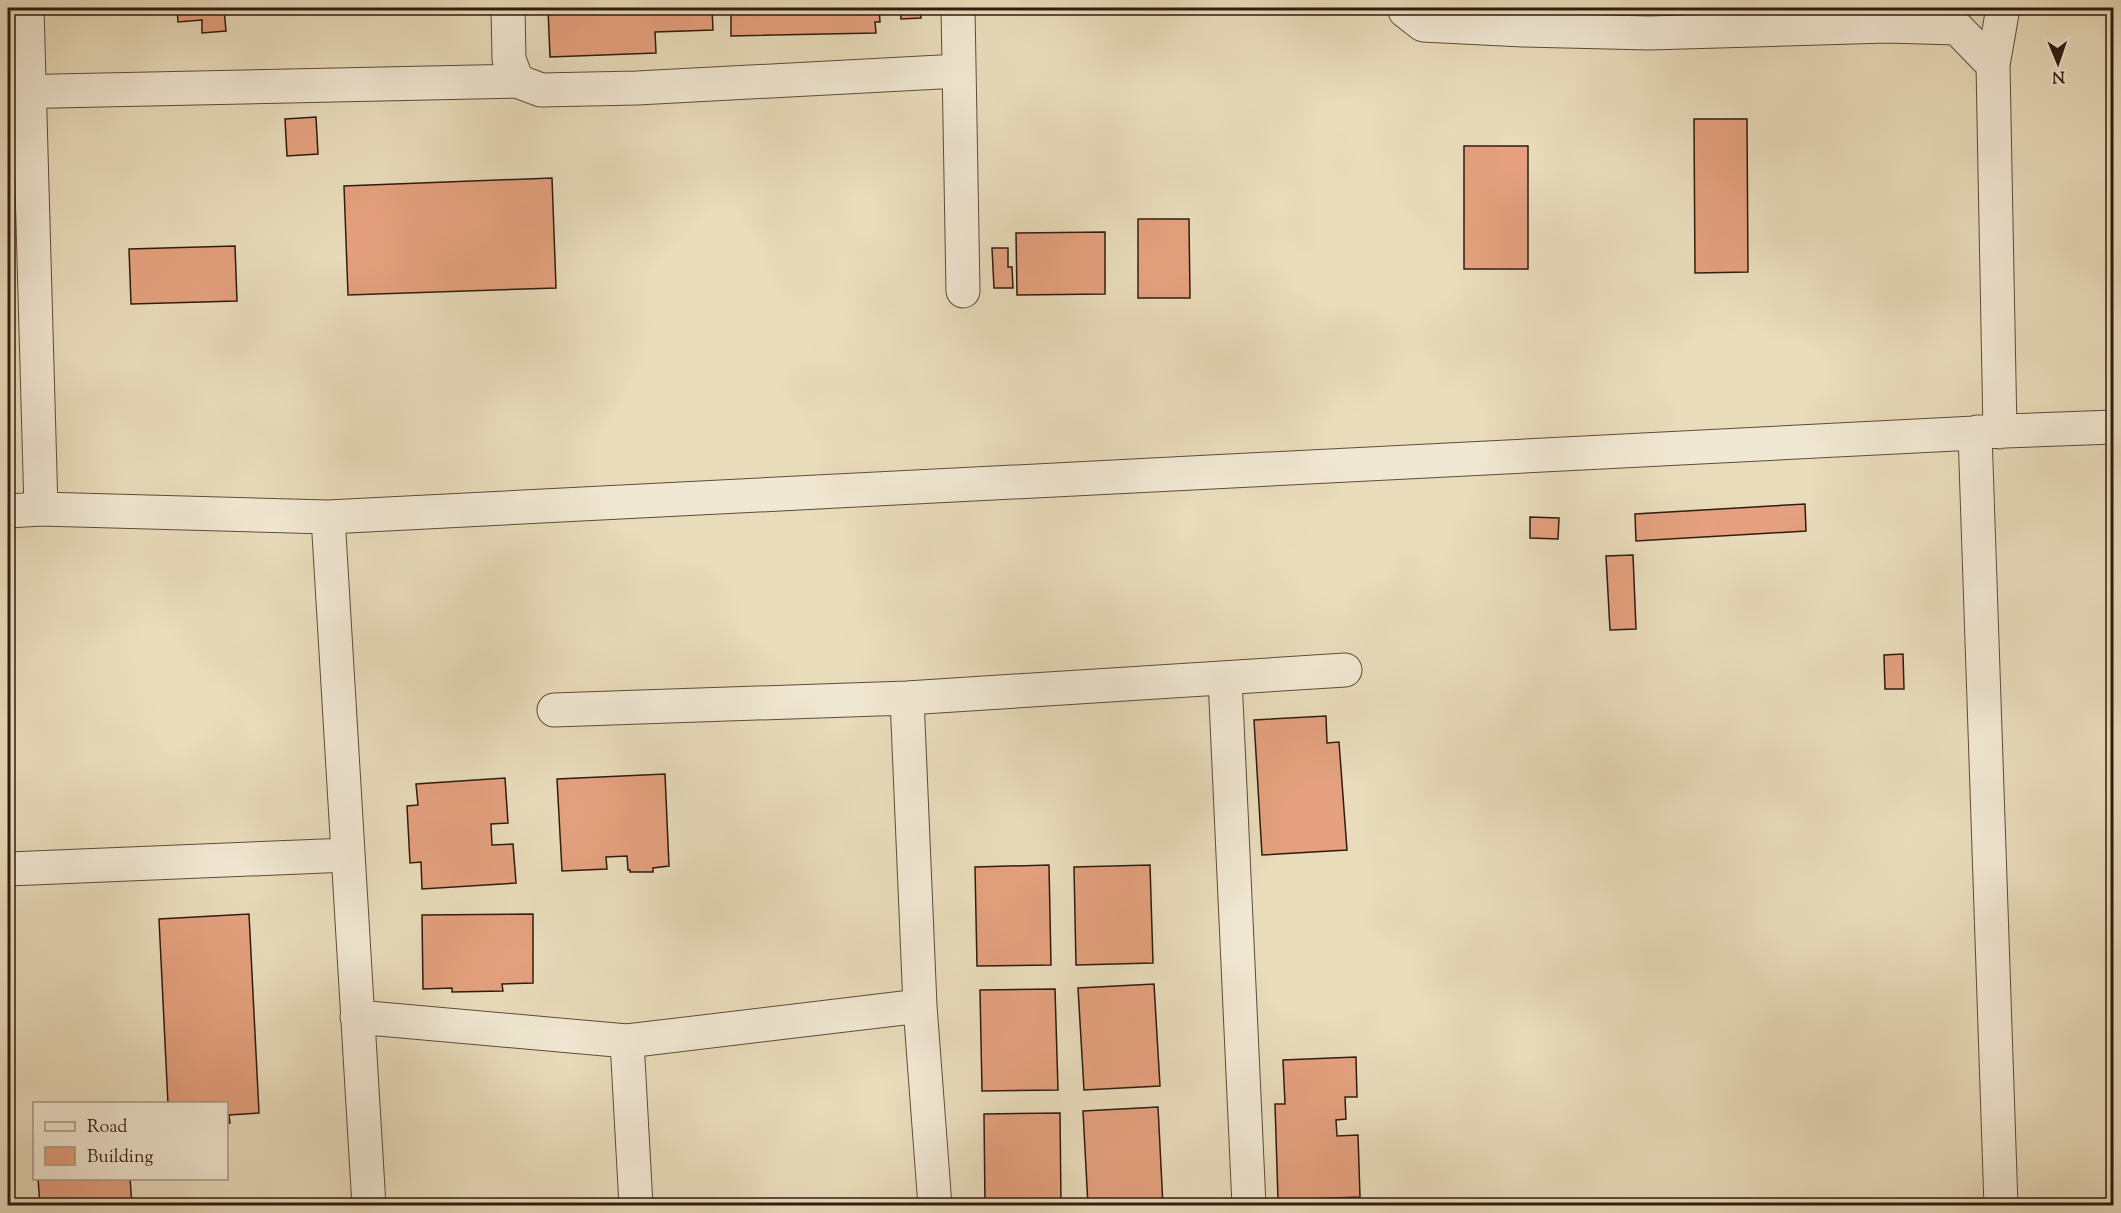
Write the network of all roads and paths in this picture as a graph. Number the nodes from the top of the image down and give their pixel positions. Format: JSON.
{"nodes":[{"id":1,"x":27,"y":8,"type":"edge"},
{"id":2,"x":508,"y":8,"type":"edge"},
{"id":3,"x":958,"y":8,"type":"edge"},
{"id":4,"x":1404,"y":8,"type":"edge"},
{"id":5,"x":2003,"y":8,"type":"edge"},
{"id":6,"x":1993,"y":65,"type":"junction"},
{"id":7,"x":959,"y":71,"type":"junction"},
{"id":8,"x":517,"y":81,"type":"junction"},
{"id":9,"x":18,"y":91,"type":"edge"},
{"id":10,"x":963,"y":291,"type":"dead end"},
{"id":11,"x":2114,"y":427,"type":"edge"},
{"id":12,"x":1988,"y":432,"type":"junction"},
{"id":13,"x":41,"y":509,"type":"junction"},
{"id":14,"x":8,"y":511,"type":"edge"},
{"id":15,"x":328,"y":517,"type":"junction"},
{"id":16,"x":1345,"y":670,"type":"dead end"},
{"id":17,"x":1225,"y":678,"type":"junction"},
{"id":18,"x":907,"y":698,"type":"junction"},
{"id":19,"x":554,"y":710,"type":"dead end"},
{"id":20,"x":348,"y":855,"type":"junction"},
{"id":21,"x":8,"y":869,"type":"edge"},
{"id":22,"x":920,"y":1006,"type":"junction"},
{"id":23,"x":357,"y":1017,"type":"junction"},
{"id":24,"x":627,"y":1041,"type":"junction"},
{"id":25,"x":369,"y":1206,"type":"edge"},
{"id":26,"x":636,"y":1206,"type":"edge"},
{"id":27,"x":935,"y":1206,"type":"edge"},
{"id":28,"x":1249,"y":1206,"type":"edge"},
{"id":29,"x":2001,"y":1206,"type":"edge"}],
"edges":[{"from":1,"to":9,"type":"street"},
{"from":2,"to":8,"type":"street"},
{"from":3,"to":7,"type":"street"},
{"from":4,"to":6,"type":"street"},
{"from":5,"to":6,"type":"street"},
{"from":6,"to":12,"type":"street"},
{"from":7,"to":8,"type":"street"},
{"from":7,"to":10,"type":"street"},
{"from":8,"to":9,"type":"street"},
{"from":9,"to":13,"type":"street"},
{"from":11,"to":12,"type":"street"},
{"from":12,"to":15,"type":"street"},
{"from":12,"to":29,"type":"street"},
{"from":13,"to":14,"type":"street"},
{"from":13,"to":15,"type":"street"},
{"from":15,"to":20,"type":"street"},
{"from":16,"to":17,"type":"street"},
{"from":17,"to":18,"type":"street"},
{"from":17,"to":28,"type":"street"},
{"from":18,"to":19,"type":"street"},
{"from":18,"to":22,"type":"street"},
{"from":20,"to":21,"type":"street"},
{"from":20,"to":23,"type":"street"},
{"from":22,"to":24,"type":"street"},
{"from":22,"to":27,"type":"street"},
{"from":23,"to":24,"type":"street"},
{"from":23,"to":25,"type":"street"},
{"from":24,"to":26,"type":"street"}]}
